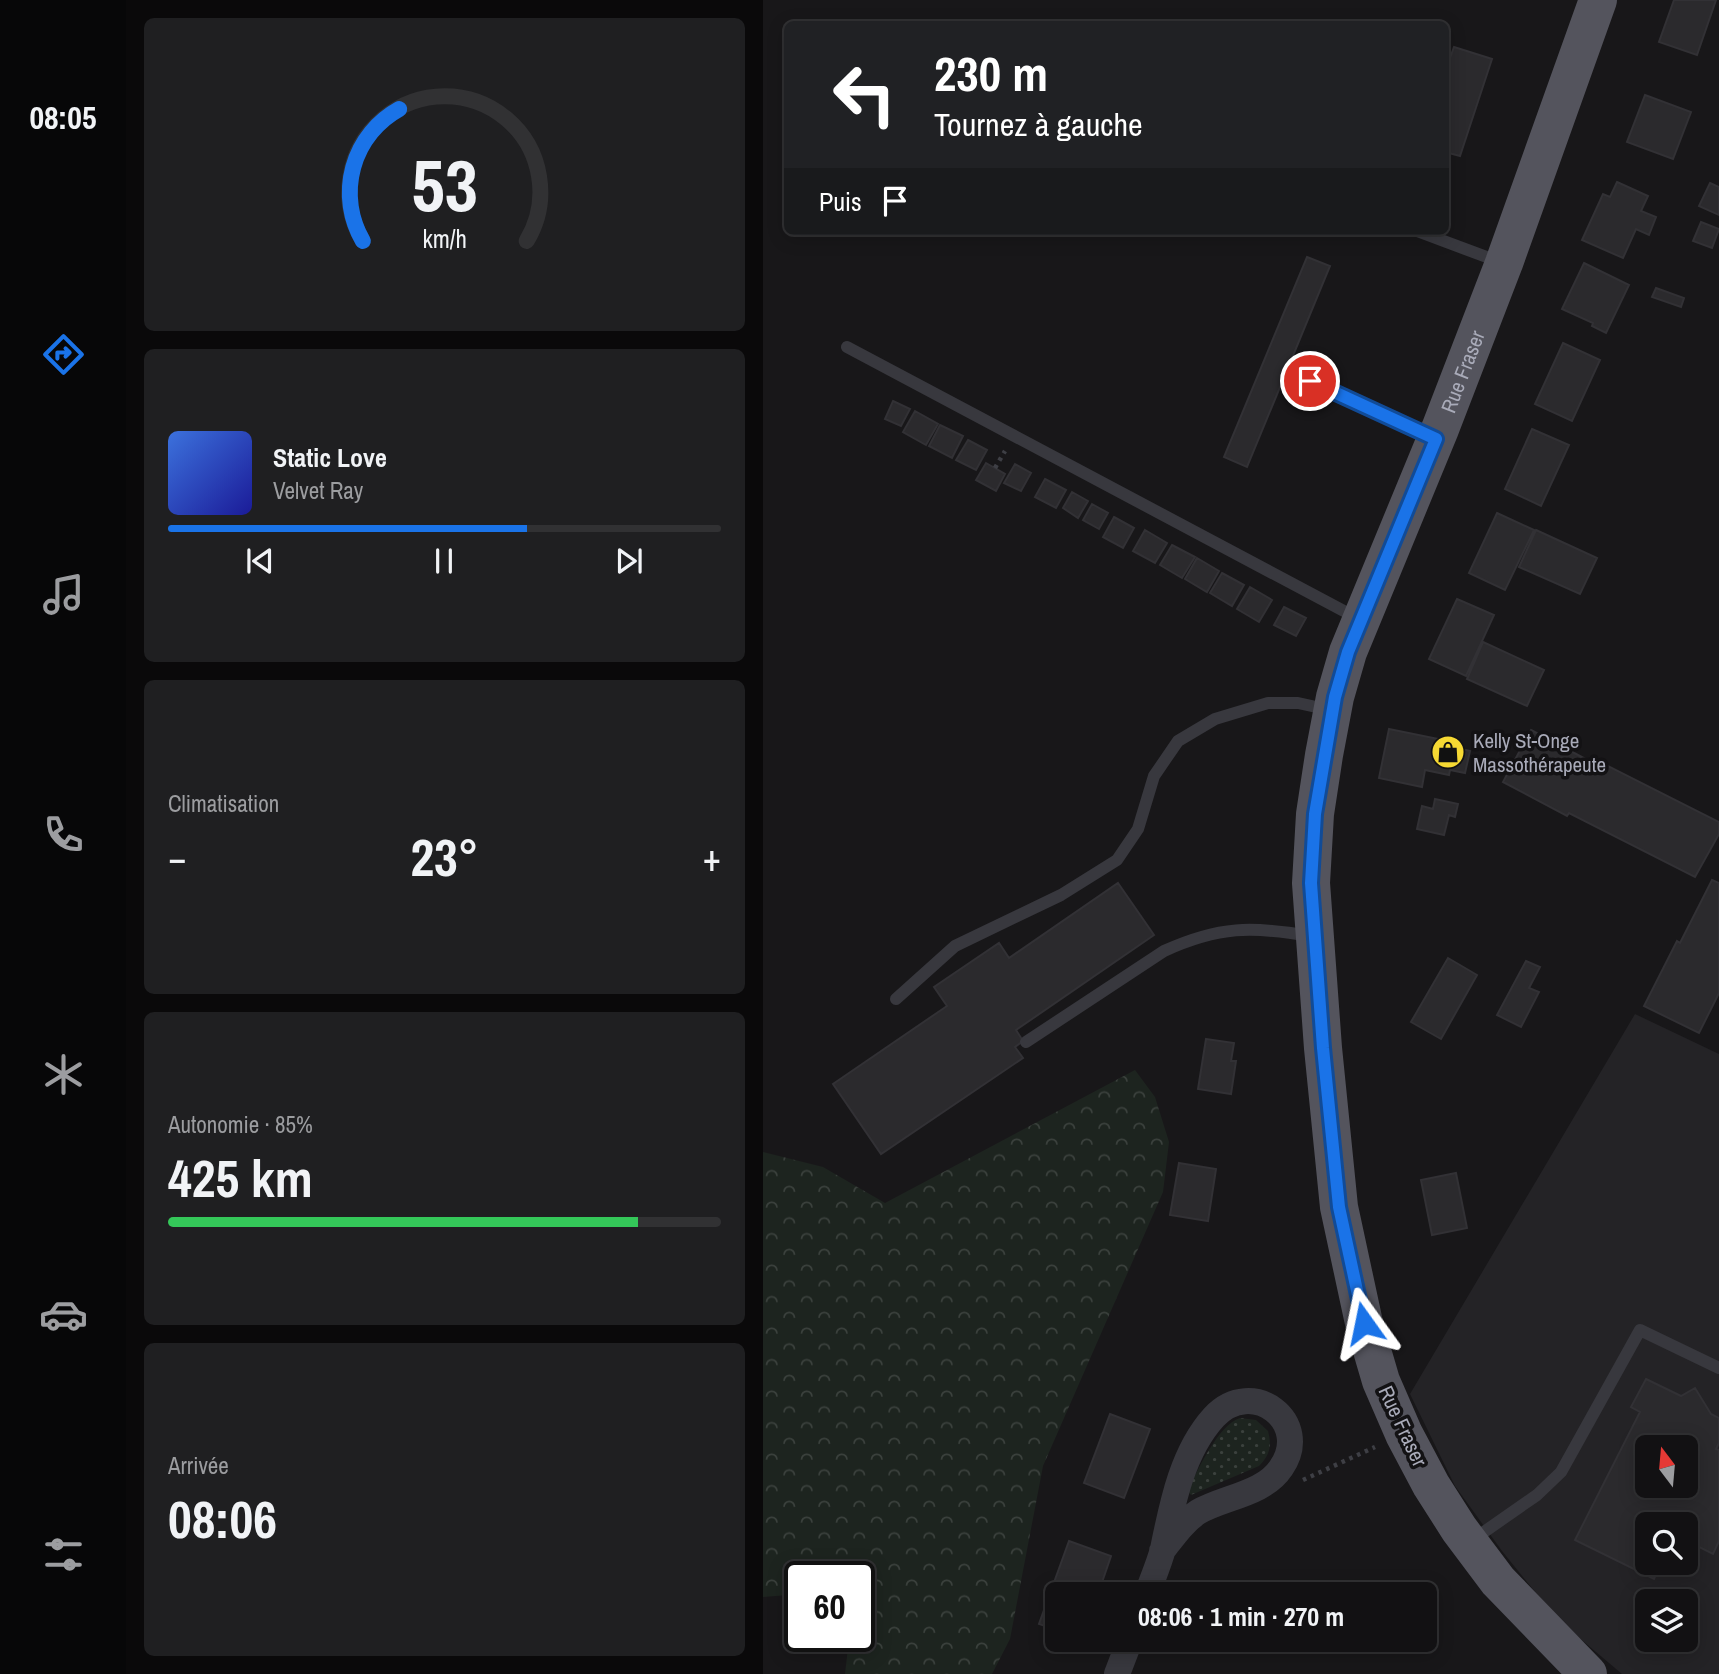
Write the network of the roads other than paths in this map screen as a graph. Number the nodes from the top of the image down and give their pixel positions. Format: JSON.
{"nodes":[{"id":1,"x":1598,"y":0,"type":"edge"},
{"id":2,"x":1428,"y":235,"type":"edge"},
{"id":3,"x":1504,"y":263,"type":"junction"},
{"id":4,"x":847,"y":347,"type":"dead end"},
{"id":5,"x":1310,"y":381,"type":"dead end"},
{"id":6,"x":1436,"y":439,"type":"junction"},
{"id":7,"x":1360,"y":620,"type":"junction"},
{"id":8,"x":1333,"y":711,"type":"junction"},
{"id":9,"x":1314,"y":936,"type":"junction"},
{"id":10,"x":896,"y":999,"type":"dead end"},
{"id":11,"x":1026,"y":1042,"type":"dead end"},
{"id":12,"x":1719,"y":1368,"type":"edge"},
{"id":13,"x":1469,"y":1543,"type":"junction"},
{"id":14,"x":1162,"y":1551,"type":"junction"},
{"id":15,"x":1151,"y":1582,"type":"edge"},
{"id":16,"x":1125,"y":1652,"type":"edge"},
{"id":17,"x":1117,"y":1674,"type":"edge"},
{"id":18,"x":1588,"y":1674,"type":"edge"}],
"edges":[{"from":1,"to":3,"type":"main road","name":"Rue Fraser"},
{"from":2,"to":3,"type":"lane"},
{"from":3,"to":6,"type":"main road","name":"Rue Fraser"},
{"from":4,"to":7,"type":"lane"},
{"from":5,"to":6,"type":"lane"},
{"from":6,"to":7,"type":"main road","name":"Rue Fraser"},
{"from":7,"to":8,"type":"main road","name":"Rue Fraser"},
{"from":8,"to":9,"type":"main road","name":"Rue Fraser"},
{"from":8,"to":10,"type":"lane"},
{"from":9,"to":11,"type":"lane"},
{"from":9,"to":13,"type":"main road","name":"Rue Fraser"},
{"from":12,"to":13,"type":"lane"},
{"from":13,"to":18,"type":"main road","name":"Rue Fraser"},
{"from":14,"to":14,"type":"street"},
{"from":14,"to":15,"type":"street"},
{"from":16,"to":17,"type":"street"}]}
